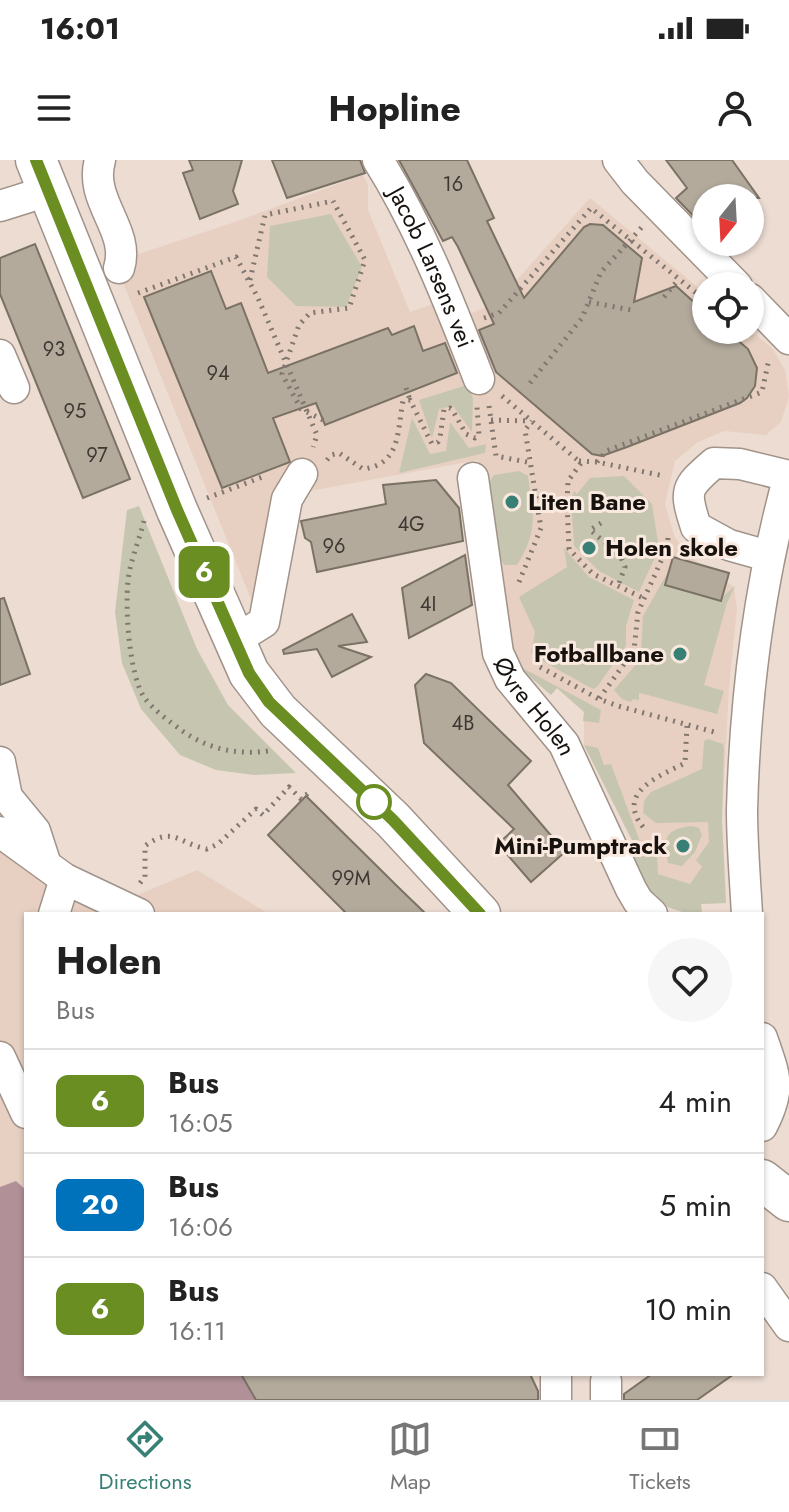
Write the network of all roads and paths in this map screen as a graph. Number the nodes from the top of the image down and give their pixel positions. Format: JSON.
{"nodes":[{"id":1,"x":100,"y":160,"type":"edge"},
{"id":2,"x":378,"y":160,"type":"edge"},
{"id":3,"x":618,"y":160,"type":"edge"},
{"id":4,"x":42,"y":175,"type":"edge"},
{"id":5,"x":0,"y":206,"type":"edge"},
{"id":6,"x":642,"y":227,"type":"dead end"},
{"id":7,"x":119,"y":268,"type":"dead end"},
{"id":8,"x":723,"y":272,"type":"edge"},
{"id":9,"x":679,"y":279,"type":"junction"},
{"id":10,"x":249,"y":281,"type":"junction"},
{"id":11,"x":692,"y":290,"type":"edge"},
{"id":12,"x":664,"y":297,"type":"dead end"},
{"id":13,"x":126,"y":299,"type":"dead end"},
{"id":14,"x":589,"y":302,"type":"junction"},
{"id":15,"x":631,"y":310,"type":"dead end"},
{"id":16,"x":454,"y":314,"type":"junction"},
{"id":17,"x":764,"y":321,"type":"edge"},
{"id":18,"x":780,"y":346,"type":"edge"},
{"id":19,"x":0,"y":355,"type":"edge"},
{"id":20,"x":530,"y":383,"type":"dead end"},
{"id":21,"x":488,"y":386,"type":"junction"},
{"id":22,"x":14,"y":388,"type":"dead end"},
{"id":23,"x":406,"y":388,"type":"dead end"},
{"id":24,"x":410,"y":400,"type":"junction"},
{"id":25,"x":323,"y":420,"type":"dead end"},
{"id":26,"x":491,"y":420,"type":"junction"},
{"id":27,"x":532,"y":421,"type":"junction"},
{"id":28,"x":329,"y":456,"type":"dead end"},
{"id":29,"x":597,"y":462,"type":"junction"},
{"id":30,"x":532,"y":463,"type":"junction"},
{"id":31,"x":581,"y":463,"type":"junction"},
{"id":32,"x":290,"y":473,"type":"junction"},
{"id":33,"x":789,"y":476,"type":"edge"},
{"id":34,"x":473,"y":478,"type":"dead end"},
{"id":35,"x":692,"y":482,"type":"junction"},
{"id":36,"x":205,"y":499,"type":"dead end"},
{"id":37,"x":146,"y":513,"type":"dead end"},
{"id":38,"x":601,"y":523,"type":"dead end"},
{"id":39,"x":670,"y":530,"type":"dead end"},
{"id":40,"x":768,"y":556,"type":"junction"},
{"id":41,"x":618,"y":586,"type":"junction"},
{"id":42,"x":517,"y":587,"type":"dead end"},
{"id":43,"x":643,"y":598,"type":"junction"},
{"id":44,"x":234,"y":641,"type":"junction"},
{"id":45,"x":539,"y":666,"type":"dead end"},
{"id":46,"x":599,"y":699,"type":"junction"},
{"id":47,"x":687,"y":726,"type":"junction"},
{"id":48,"x":746,"y":739,"type":"junction"},
{"id":49,"x":279,"y":749,"type":"dead end"},
{"id":50,"x":0,"y":762,"type":"edge"},
{"id":51,"x":312,"y":791,"type":"dead end"},
{"id":52,"x":643,"y":827,"type":"dead end"},
{"id":53,"x":0,"y":832,"type":"edge"},
{"id":54,"x":56,"y":872,"type":"junction"},
{"id":55,"x":145,"y":877,"type":"dead end"},
{"id":56,"x":54,"y":912,"type":"edge"},
{"id":57,"x":135,"y":912,"type":"edge"},
{"id":58,"x":478,"y":912,"type":"edge"},
{"id":59,"x":650,"y":912,"type":"edge"},
{"id":60,"x":747,"y":912,"type":"edge"},
{"id":61,"x":764,"y":1044,"type":"edge"},
{"id":62,"x":0,"y":1057,"type":"edge"},
{"id":63,"x":24,"y":1109,"type":"edge"},
{"id":64,"x":764,"y":1121,"type":"edge"},
{"id":65,"x":764,"y":1182,"type":"edge"},
{"id":66,"x":789,"y":1201,"type":"edge"},
{"id":67,"x":764,"y":1291,"type":"edge"},
{"id":68,"x":787,"y":1321,"type":"edge"},
{"id":69,"x":556,"y":1376,"type":"edge"},
{"id":70,"x":556,"y":1400,"type":"edge"}],
"edges":[{"from":1,"to":7,"type":"street"},
{"from":2,"to":16,"type":"street","name":"Jacob Larsens vei"},
{"from":3,"to":8,"type":"street"},
{"from":4,"to":5,"type":"street"},
{"from":4,"to":44,"type":"main road"},
{"from":6,"to":14,"type":"path","bridge":true},
{"from":9,"to":11,"type":"path"},
{"from":9,"to":12,"type":"path"},
{"from":9,"to":16,"type":"path"},
{"from":10,"to":13,"type":"path"},
{"from":10,"to":25,"type":"path","bridge":true},
{"from":10,"to":32,"type":"path"},
{"from":14,"to":15,"type":"path"},
{"from":14,"to":20,"type":"path"},
{"from":16,"to":21,"type":"street","name":"Jacob Larsens vei"},
{"from":17,"to":18,"type":"street"},
{"from":18,"to":29,"type":"path"},
{"from":19,"to":22,"type":"street"},
{"from":21,"to":24,"type":"path"},
{"from":21,"to":26,"type":"path"},
{"from":21,"to":27,"type":"path"},
{"from":23,"to":24,"type":"path"},
{"from":24,"to":28,"type":"path"},
{"from":26,"to":27,"type":"path"},
{"from":26,"to":30,"type":"path"},
{"from":27,"to":30,"type":"path"},
{"from":27,"to":31,"type":"path"},
{"from":29,"to":31,"type":"path"},
{"from":29,"to":35,"type":"path"},
{"from":30,"to":42,"type":"path"},
{"from":31,"to":41,"type":"path"},
{"from":32,"to":36,"type":"path"},
{"from":32,"to":44,"type":"street"},
{"from":33,"to":35,"type":"street"},
{"from":33,"to":40,"type":"street"},
{"from":34,"to":59,"type":"street","name":"Øvre Holen"},
{"from":35,"to":40,"type":"street"},
{"from":37,"to":49,"type":"path"},
{"from":38,"to":41,"type":"path"},
{"from":39,"to":43,"type":"path"},
{"from":40,"to":48,"type":"street"},
{"from":41,"to":43,"type":"path"},
{"from":43,"to":46,"type":"path"},
{"from":44,"to":58,"type":"main road"},
{"from":45,"to":46,"type":"path"},
{"from":46,"to":47,"type":"path"},
{"from":47,"to":48,"type":"path"},
{"from":47,"to":52,"type":"path"},
{"from":48,"to":60,"type":"street"},
{"from":50,"to":54,"type":"street"},
{"from":51,"to":55,"type":"path"},
{"from":53,"to":54,"type":"street"},
{"from":54,"to":56,"type":"street"},
{"from":54,"to":57,"type":"street"},
{"from":61,"to":64,"type":"street"},
{"from":62,"to":63,"type":"street"},
{"from":65,"to":66,"type":"main road"},
{"from":67,"to":68,"type":"street"},
{"from":69,"to":70,"type":"street"}]}
